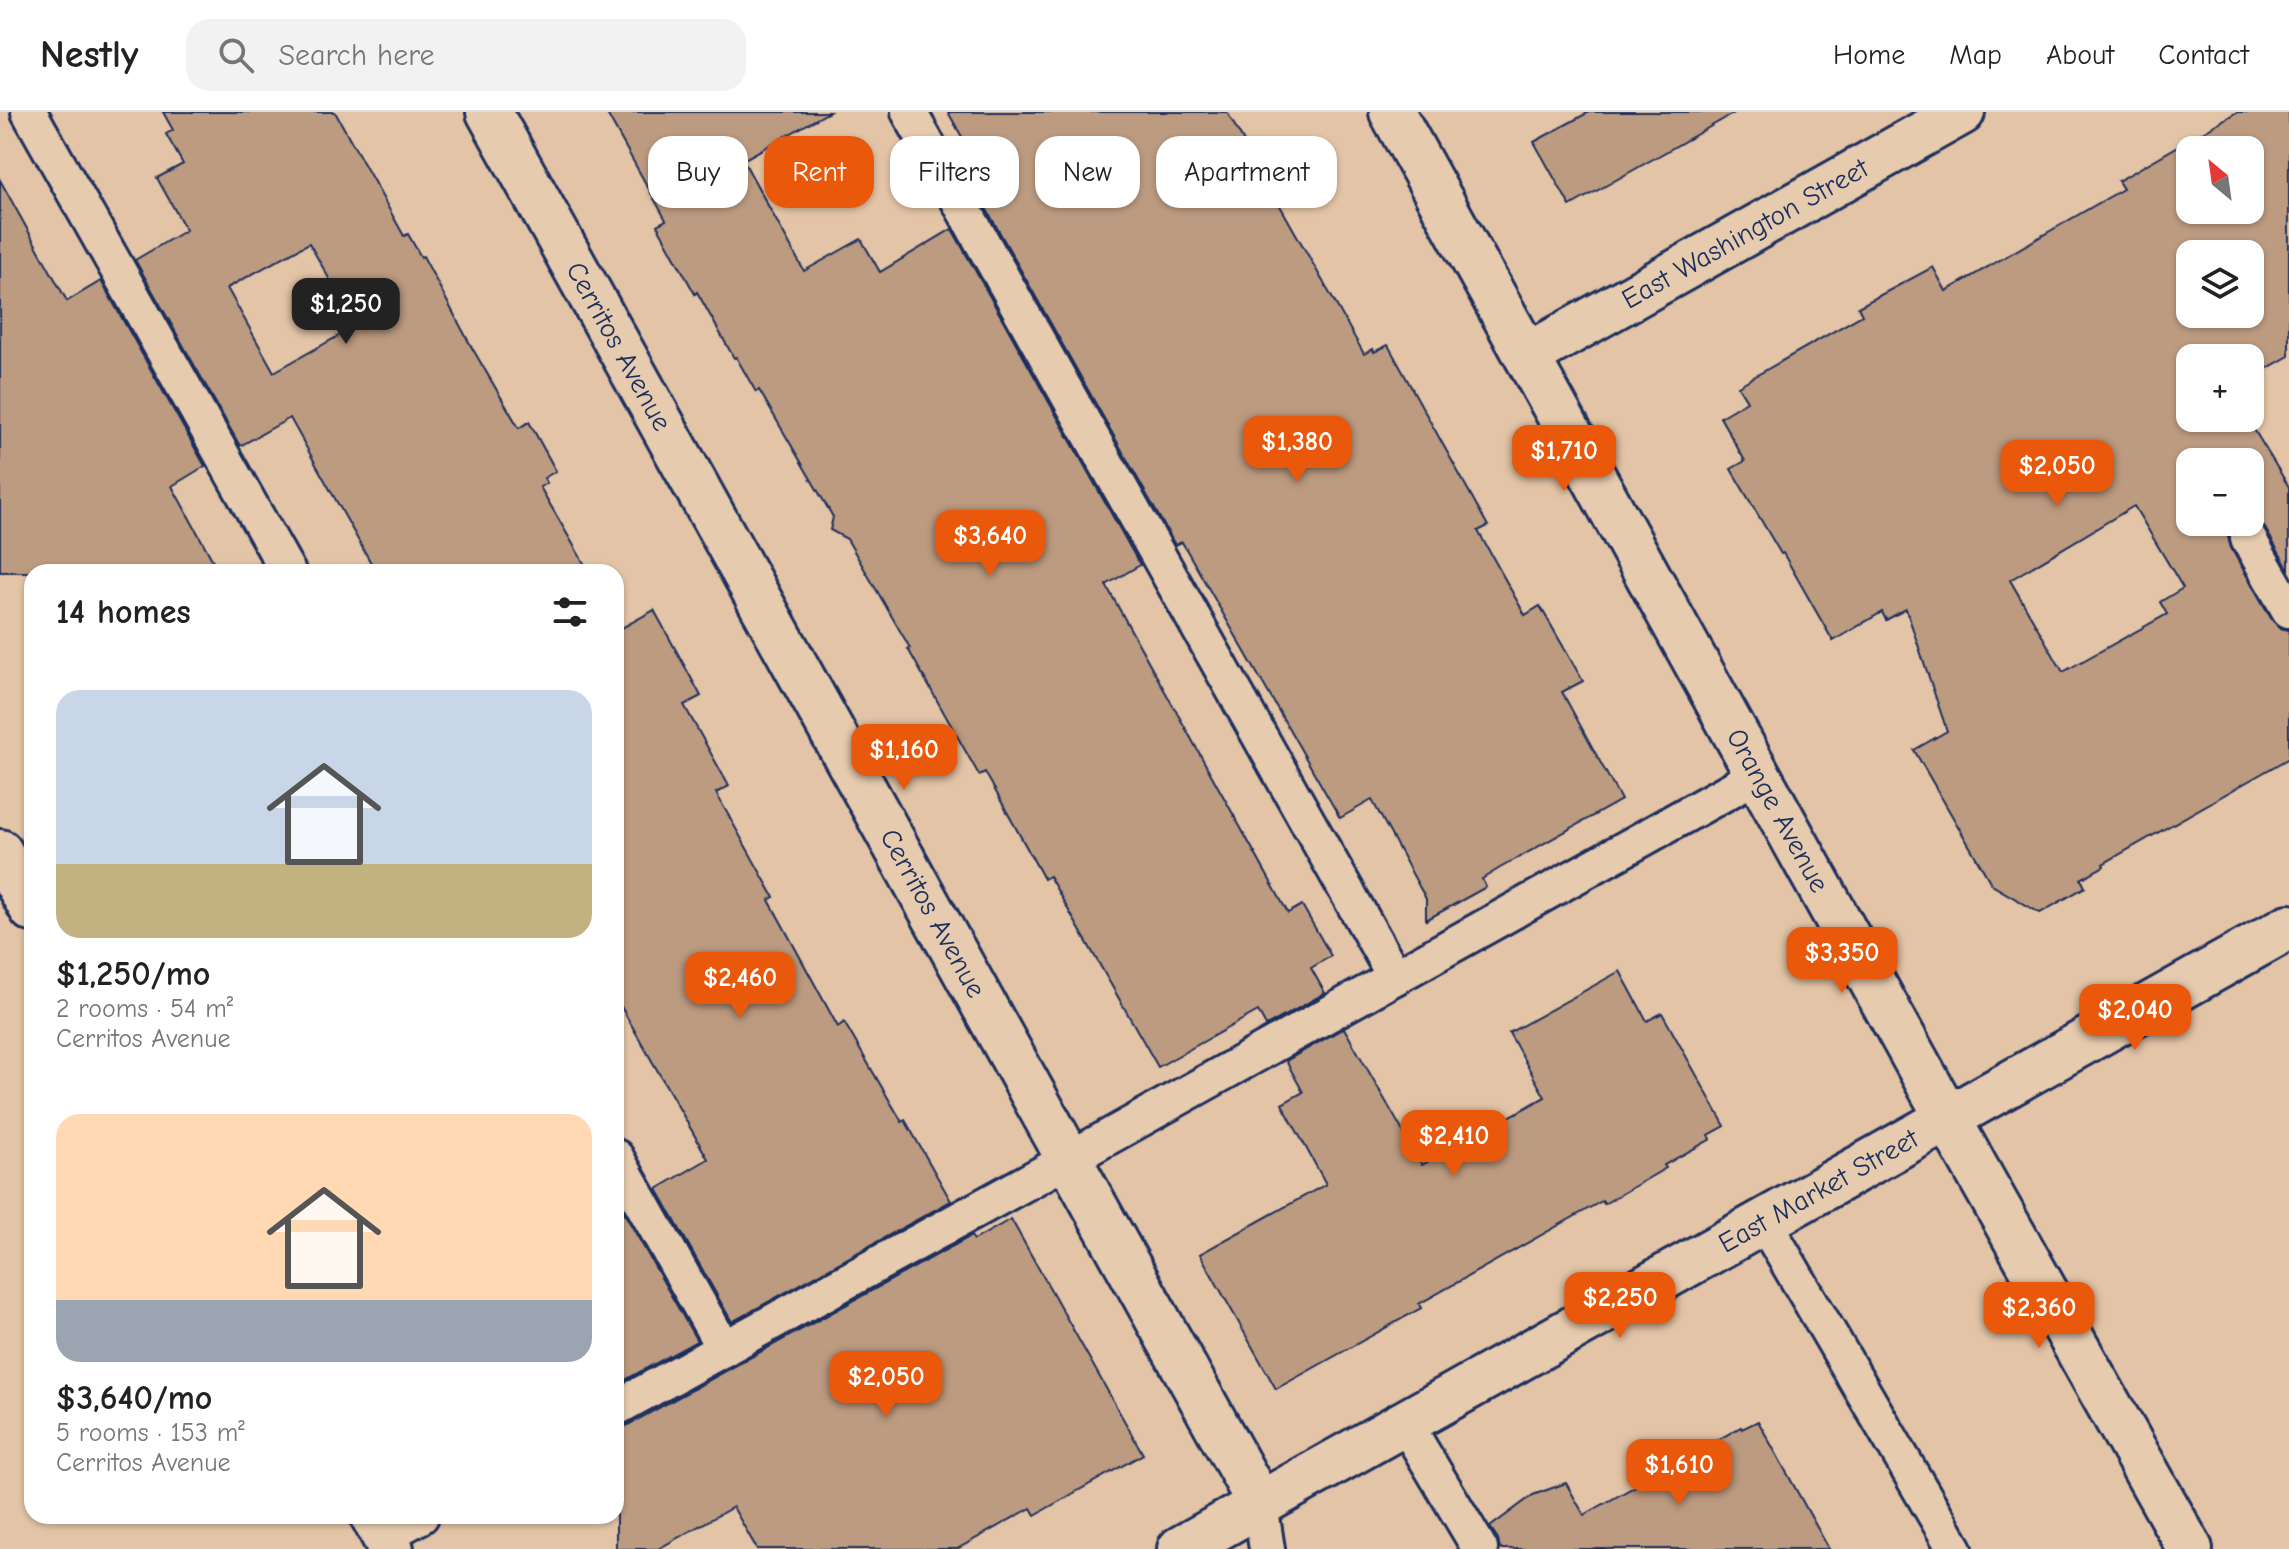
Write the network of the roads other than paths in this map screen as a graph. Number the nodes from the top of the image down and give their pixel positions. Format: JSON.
{"nodes":[{"id":1,"x":29,"y":112,"type":"edge"},
{"id":2,"x":489,"y":112,"type":"edge"},
{"id":3,"x":909,"y":112,"type":"edge"},
{"id":4,"x":1392,"y":112,"type":"edge"},
{"id":5,"x":1962,"y":112,"type":"edge"},
{"id":6,"x":1527,"y":356,"type":"junction"},
{"id":7,"x":2248,"y":538,"type":"dead end"},
{"id":8,"x":283,"y":564,"type":"edge"},
{"id":9,"x":2289,"y":610,"type":"edge"},
{"id":10,"x":1759,"y":774,"type":"junction"},
{"id":11,"x":0,"y":852,"type":"edge"},
{"id":12,"x":24,"y":895,"type":"edge"},
{"id":13,"x":2289,"y":927,"type":"edge"},
{"id":14,"x":1395,"y":977,"type":"junction"},
{"id":15,"x":1947,"y":1117,"type":"junction"},
{"id":16,"x":1069,"y":1159,"type":"junction"},
{"id":17,"x":624,"y":1171,"type":"edge"},
{"id":18,"x":1763,"y":1220,"type":"junction"},
{"id":19,"x":724,"y":1349,"type":"junction"},
{"id":20,"x":624,"y":1404,"type":"edge"},
{"id":21,"x":1405,"y":1423,"type":"junction"},
{"id":22,"x":1260,"y":1504,"type":"junction"},
{"id":23,"x":1180,"y":1549,"type":"edge"},
{"id":24,"x":1267,"y":1549,"type":"edge"},
{"id":25,"x":1480,"y":1549,"type":"edge"},
{"id":26,"x":1955,"y":1549,"type":"edge"},
{"id":27,"x":2190,"y":1549,"type":"edge"}],
"edges":[{"from":1,"to":8,"type":"lane"},
{"from":2,"to":16,"type":"street","name":"Cerritos Avenue"},
{"from":3,"to":14,"type":"lane"},
{"from":4,"to":6,"type":"street","name":"Orange Avenue"},
{"from":5,"to":6,"type":"street","name":"East Washington Street"},
{"from":6,"to":10,"type":"street","name":"Orange Avenue"},
{"from":7,"to":9,"type":"lane"},
{"from":10,"to":14,"type":"lane"},
{"from":10,"to":15,"type":"street","name":"Orange Avenue"},
{"from":11,"to":12,"type":"street"},
{"from":13,"to":15,"type":"street","name":"East Market Street"},
{"from":14,"to":16,"type":"lane"},
{"from":15,"to":18,"type":"street","name":"East Market Street"},
{"from":15,"to":27,"type":"street","name":"Orange Avenue"},
{"from":16,"to":19,"type":"lane"},
{"from":16,"to":22,"type":"street","name":"Cerritos Avenue"},
{"from":17,"to":19,"type":"lane"},
{"from":18,"to":21,"type":"street","name":"East Market Street"},
{"from":18,"to":26,"type":"lane"},
{"from":19,"to":20,"type":"lane"},
{"from":21,"to":22,"type":"street","name":"East Market Street"},
{"from":21,"to":25,"type":"lane"},
{"from":22,"to":23,"type":"street","name":"East Market Street"},
{"from":22,"to":24,"type":"lane"}]}
